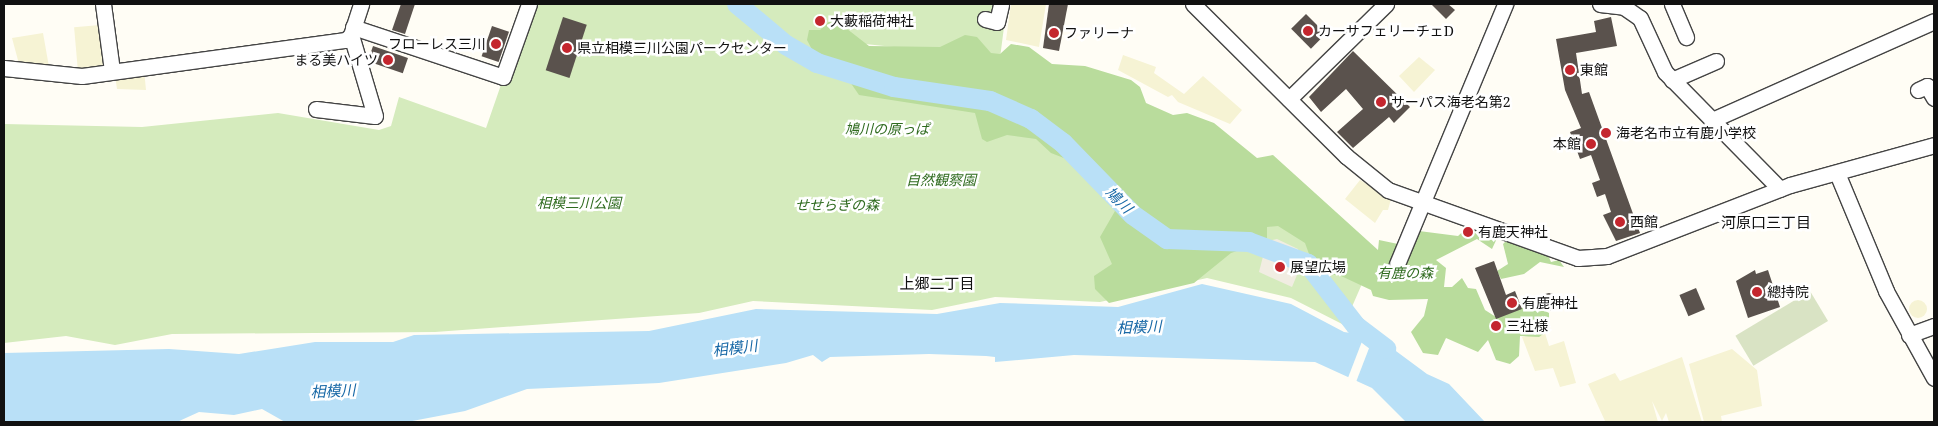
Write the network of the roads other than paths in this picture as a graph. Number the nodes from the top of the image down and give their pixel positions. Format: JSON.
{"nodes":[{"id":1,"x":103,"y":4,"type":"edge"},
{"id":2,"x":361,"y":4,"type":"edge"},
{"id":3,"x":529,"y":4,"type":"edge"},
{"id":4,"x":1001,"y":4,"type":"edge"},
{"id":5,"x":1193,"y":4,"type":"edge"},
{"id":6,"x":1386,"y":4,"type":"edge"},
{"id":7,"x":1505,"y":4,"type":"edge"},
{"id":8,"x":1610,"y":4,"type":"edge"},
{"id":9,"x":1672,"y":4,"type":"edge"},
{"id":10,"x":986,"y":19,"type":"dead end"},
{"id":11,"x":1934,"y":21,"type":"edge"},
{"id":12,"x":352,"y":31,"type":"junction"},
{"id":13,"x":1680,"y":32,"type":"dead end"},
{"id":14,"x":1708,"y":61,"type":"dead end"},
{"id":15,"x":4,"y":68,"type":"edge"},
{"id":16,"x":112,"y":71,"type":"junction"},
{"id":17,"x":1672,"y":80,"type":"junction"},
{"id":18,"x":1289,"y":100,"type":"junction"},
{"id":19,"x":316,"y":109,"type":"dead end"},
{"id":20,"x":1712,"y":120,"type":"junction"},
{"id":21,"x":1934,"y":144,"type":"edge"},
{"id":22,"x":1837,"y":173,"type":"junction"},
{"id":23,"x":1780,"y":189,"type":"junction"},
{"id":24,"x":1423,"y":205,"type":"junction"},
{"id":25,"x":1397,"y":264,"type":"dead end"},
{"id":26,"x":1934,"y":326,"type":"edge"},
{"id":27,"x":1909,"y":335,"type":"junction"},
{"id":28,"x":1934,"y":378,"type":"edge"}],
"edges":[{"from":1,"to":16,"type":"street"},
{"from":2,"to":12,"type":"street"},
{"from":3,"to":12,"type":"street"},
{"from":4,"to":10,"type":"street"},
{"from":5,"to":18,"type":"street"},
{"from":6,"to":18,"type":"street"},
{"from":7,"to":24,"type":"street"},
{"from":8,"to":17,"type":"street"},
{"from":9,"to":13,"type":"street"},
{"from":11,"to":20,"type":"street"},
{"from":12,"to":16,"type":"street"},
{"from":12,"to":19,"type":"street"},
{"from":14,"to":17,"type":"street"},
{"from":15,"to":16,"type":"street"},
{"from":17,"to":20,"type":"street"},
{"from":18,"to":24,"type":"street"},
{"from":20,"to":23,"type":"street"},
{"from":21,"to":22,"type":"street"},
{"from":22,"to":23,"type":"street"},
{"from":22,"to":27,"type":"street"},
{"from":23,"to":24,"type":"street"},
{"from":24,"to":25,"type":"street"},
{"from":26,"to":27,"type":"street"},
{"from":27,"to":28,"type":"street"}]}
